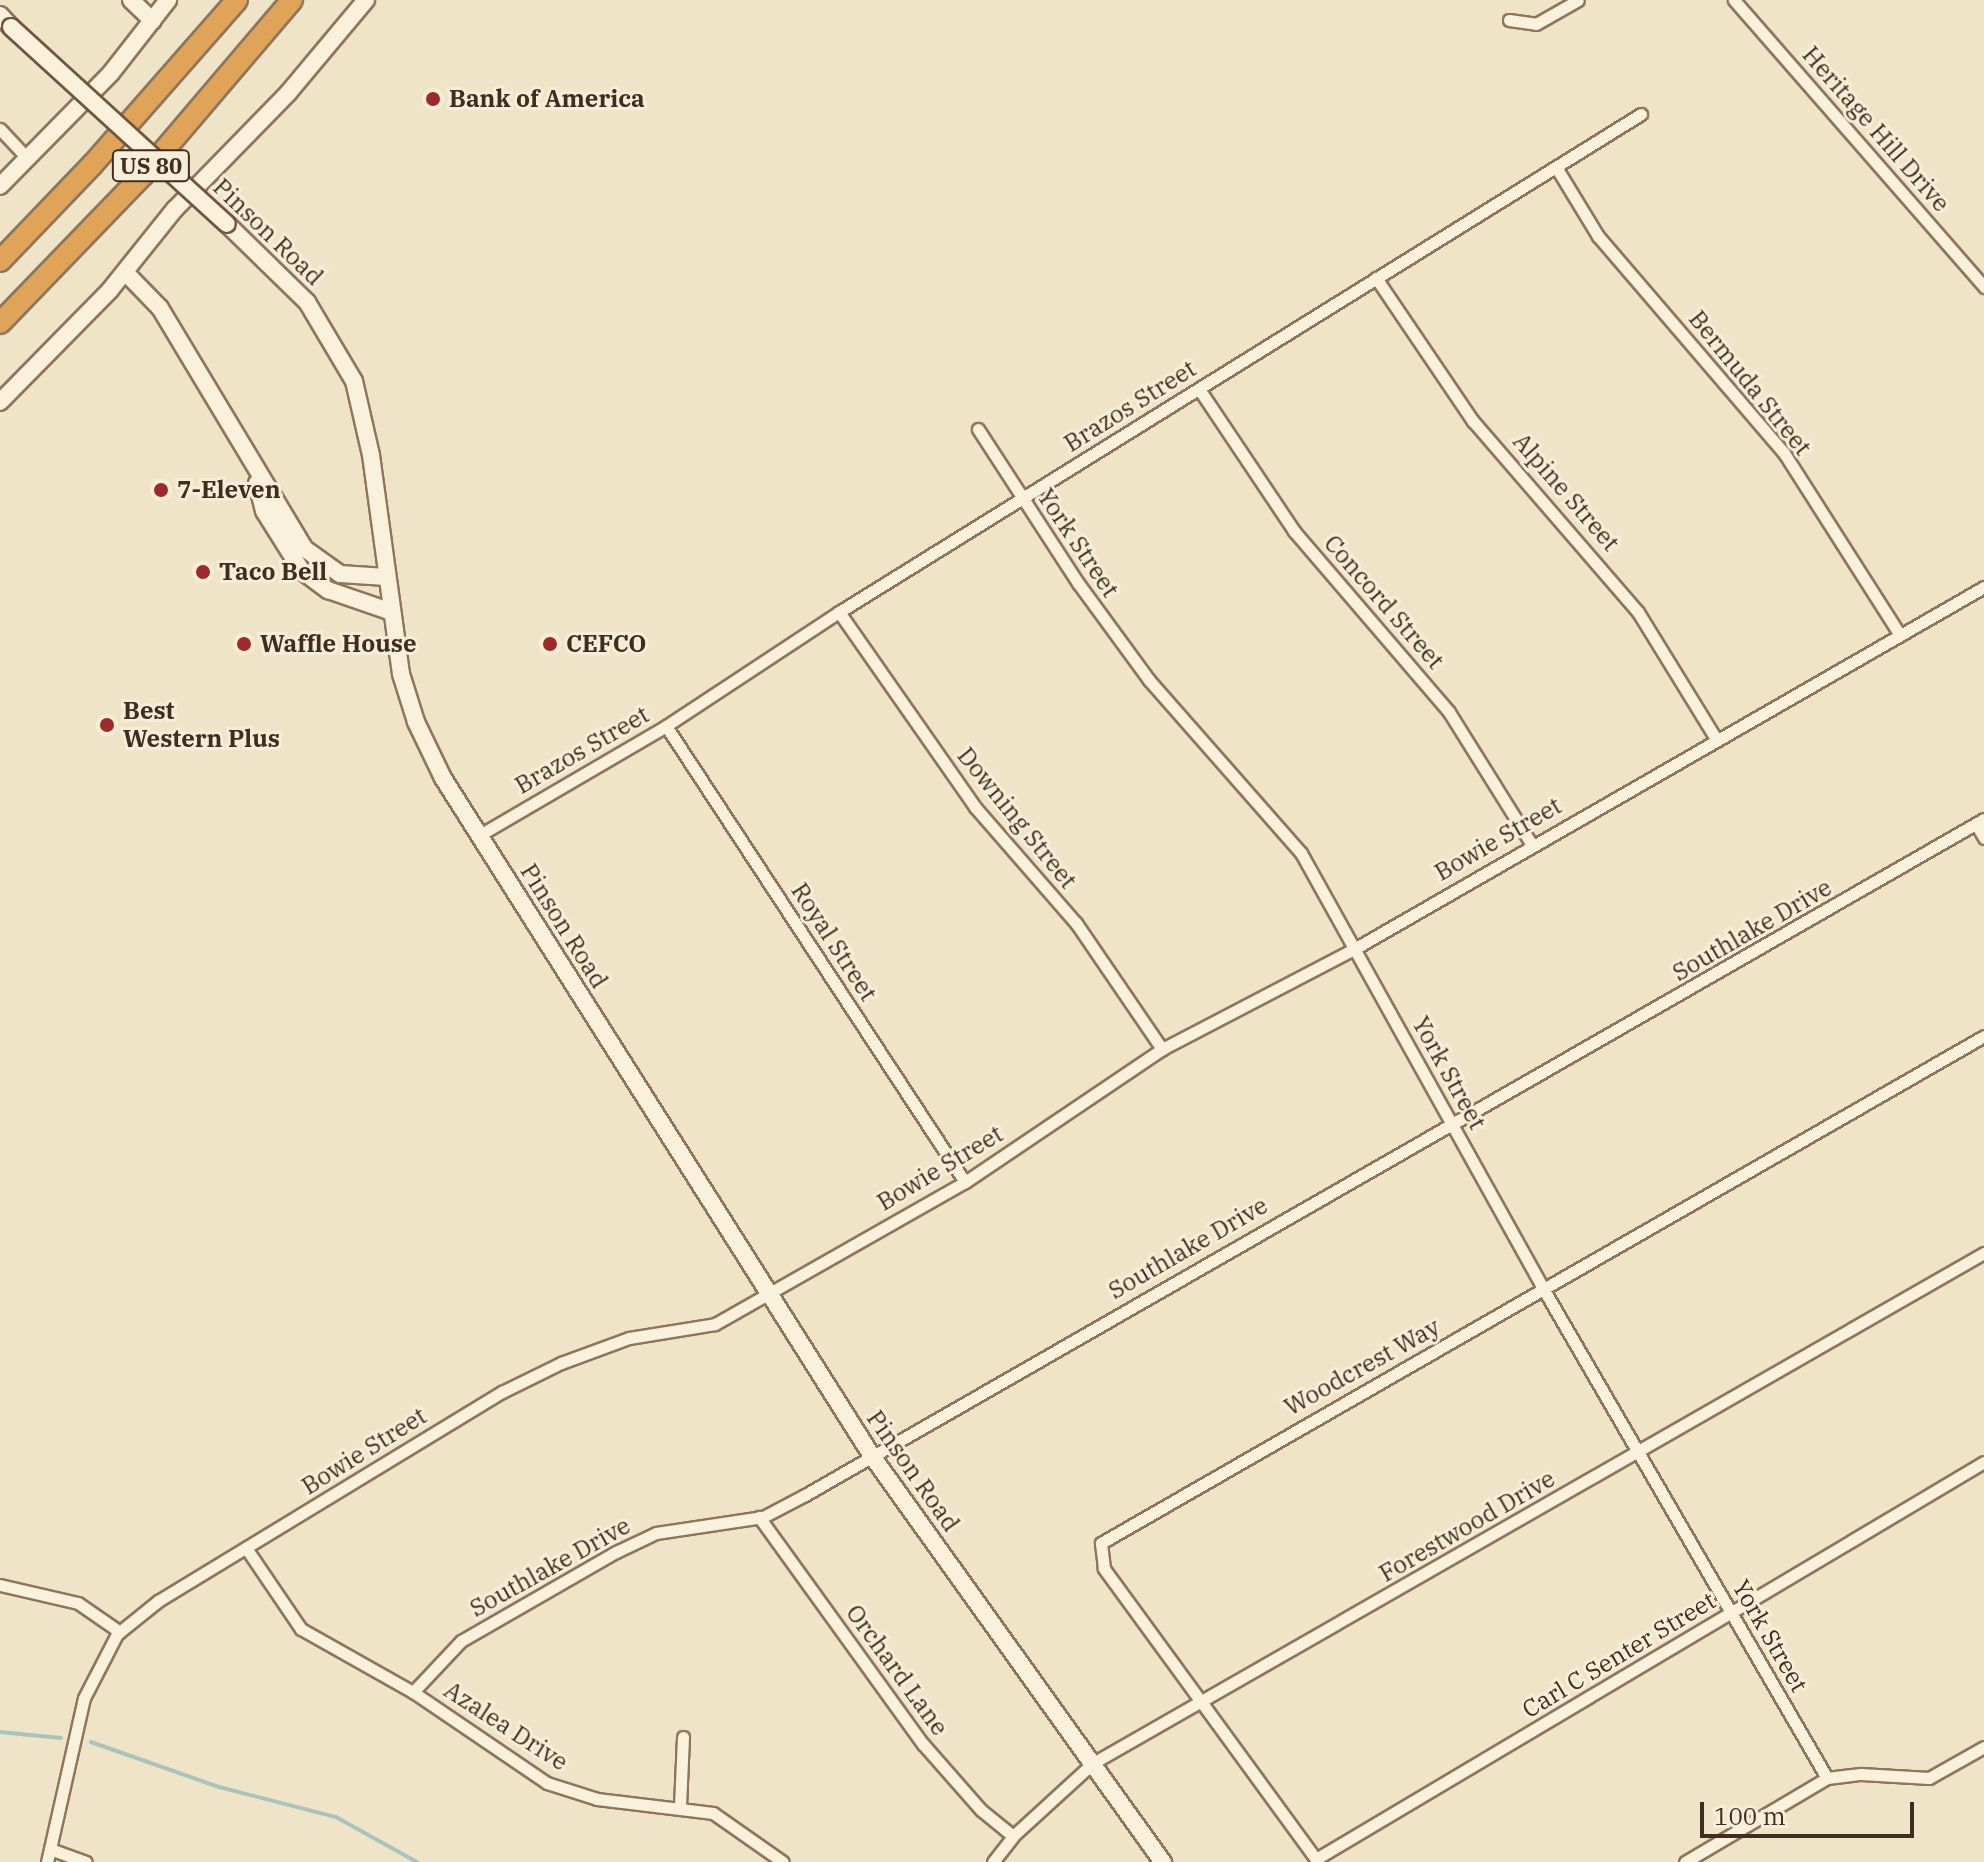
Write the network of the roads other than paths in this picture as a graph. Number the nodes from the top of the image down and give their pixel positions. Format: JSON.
{"nodes":[{"id":1,"x":131,"y":0,"type":"edge"},
{"id":2,"x":168,"y":0,"type":"edge"},
{"id":3,"x":237,"y":0,"type":"edge"},
{"id":4,"x":292,"y":0,"type":"edge"},
{"id":5,"x":366,"y":0,"type":"edge"},
{"id":6,"x":1578,"y":0,"type":"edge"},
{"id":7,"x":1734,"y":0,"type":"edge"},
{"id":8,"x":1509,"y":20,"type":"dead end"},
{"id":9,"x":5,"y":21,"type":"edge"},
{"id":10,"x":153,"y":21,"type":"junction"},
{"id":11,"x":1641,"y":114,"type":"dead end"},
{"id":12,"x":0,"y":129,"type":"edge"},
{"id":13,"x":28,"y":159,"type":"junction"},
{"id":14,"x":1556,"y":167,"type":"junction"},
{"id":15,"x":0,"y":186,"type":"edge"},
{"id":16,"x":0,"y":261,"type":"edge"},
{"id":17,"x":125,"y":272,"type":"junction"},
{"id":18,"x":1376,"y":278,"type":"junction"},
{"id":19,"x":1984,"y":287,"type":"edge"},
{"id":20,"x":0,"y":323,"type":"edge"},
{"id":21,"x":1199,"y":389,"type":"junction"},
{"id":22,"x":0,"y":402,"type":"edge"},
{"id":23,"x":978,"y":429,"type":"dead end"},
{"id":24,"x":251,"y":462,"type":"junction"},
{"id":25,"x":1021,"y":499,"type":"junction"},
{"id":26,"x":386,"y":577,"type":"junction"},
{"id":27,"x":1984,"y":587,"type":"edge"},
{"id":28,"x":392,"y":612,"type":"junction"},
{"id":29,"x":839,"y":612,"type":"junction"},
{"id":30,"x":1900,"y":635,"type":"junction"},
{"id":31,"x":666,"y":726,"type":"junction"},
{"id":32,"x":1716,"y":739,"type":"junction"},
{"id":33,"x":1980,"y":821,"type":"edge"},
{"id":34,"x":478,"y":836,"type":"junction"},
{"id":35,"x":1984,"y":838,"type":"edge"},
{"id":36,"x":1532,"y":845,"type":"junction"},
{"id":37,"x":1354,"y":949,"type":"junction"},
{"id":38,"x":1984,"y":1036,"type":"edge"},
{"id":39,"x":1162,"y":1049,"type":"junction"},
{"id":40,"x":1452,"y":1123,"type":"junction"},
{"id":41,"x":965,"y":1182,"type":"junction"},
{"id":42,"x":1984,"y":1253,"type":"edge"},
{"id":43,"x":1544,"y":1290,"type":"junction"},
{"id":44,"x":766,"y":1293,"type":"junction"},
{"id":45,"x":1640,"y":1451,"type":"junction"},
{"id":46,"x":872,"y":1456,"type":"junction"},
{"id":47,"x":1984,"y":1462,"type":"edge"},
{"id":48,"x":759,"y":1517,"type":"junction"},
{"id":49,"x":248,"y":1551,"type":"junction"},
{"id":50,"x":0,"y":1585,"type":"edge"},
{"id":51,"x":1731,"y":1614,"type":"junction"},
{"id":52,"x":120,"y":1632,"type":"junction"},
{"id":53,"x":413,"y":1692,"type":"junction"},
{"id":54,"x":1199,"y":1705,"type":"junction"},
{"id":55,"x":683,"y":1737,"type":"dead end"},
{"id":56,"x":1984,"y":1747,"type":"edge"},
{"id":57,"x":1093,"y":1763,"type":"junction"},
{"id":58,"x":1827,"y":1778,"type":"junction"},
{"id":59,"x":680,"y":1806,"type":"junction"},
{"id":60,"x":1013,"y":1836,"type":"junction"},
{"id":61,"x":49,"y":1856,"type":"edge"},
{"id":62,"x":1317,"y":1861,"type":"edge"},
{"id":63,"x":86,"y":1862,"type":"edge"},
{"id":64,"x":783,"y":1862,"type":"edge"},
{"id":65,"x":993,"y":1862,"type":"edge"},
{"id":66,"x":1163,"y":1862,"type":"edge"},
{"id":67,"x":1685,"y":1862,"type":"edge"}],
"edges":[{"from":1,"to":10,"type":"main road"},
{"from":2,"to":10,"type":"main road"},
{"from":3,"to":16,"type":"highway","number":"US 80"},
{"from":4,"to":20,"type":"highway","number":"US 80"},
{"from":5,"to":17,"type":"main road"},
{"from":6,"to":8,"type":"street"},
{"from":7,"to":19,"type":"street","name":"Heritage Hill Drive"},
{"from":9,"to":26,"type":"main road","name":"Pinson Road","bridge":true},
{"from":10,"to":13,"type":"main road"},
{"from":11,"to":14,"type":"street","name":"Brazos Street"},
{"from":12,"to":13,"type":"street"},
{"from":13,"to":15,"type":"main road"},
{"from":14,"to":18,"type":"street","name":"Brazos Street"},
{"from":14,"to":30,"type":"street","name":"Bermuda Street"},
{"from":17,"to":22,"type":"main road"},
{"from":17,"to":24,"type":"main road"},
{"from":18,"to":21,"type":"street","name":"Brazos Street"},
{"from":18,"to":32,"type":"street","name":"Alpine Street"},
{"from":21,"to":25,"type":"street","name":"Brazos Street"},
{"from":21,"to":36,"type":"street","name":"Concord Street"},
{"from":23,"to":25,"type":"street","name":"York Street"},
{"from":24,"to":26,"type":"main road"},
{"from":24,"to":28,"type":"main road"},
{"from":25,"to":29,"type":"street","name":"Brazos Street"},
{"from":25,"to":37,"type":"street","name":"York Street"},
{"from":26,"to":28,"type":"main road","name":"Pinson Road"},
{"from":27,"to":30,"type":"street","name":"Bowie Street"},
{"from":28,"to":34,"type":"main road","name":"Pinson Road"},
{"from":29,"to":31,"type":"street","name":"Brazos Street"},
{"from":29,"to":39,"type":"street","name":"Downing Street"},
{"from":30,"to":32,"type":"street","name":"Bowie Street"},
{"from":31,"to":34,"type":"street","name":"Brazos Street"},
{"from":31,"to":41,"type":"street","name":"Royal Street"},
{"from":32,"to":36,"type":"street","name":"Bowie Street"},
{"from":33,"to":35,"type":"street"},
{"from":33,"to":40,"type":"street","name":"Southlake Drive"},
{"from":34,"to":44,"type":"main road","name":"Pinson Road"},
{"from":36,"to":37,"type":"street","name":"Bowie Street"},
{"from":37,"to":39,"type":"street","name":"Bowie Street"},
{"from":37,"to":40,"type":"street","name":"York Street"},
{"from":38,"to":43,"type":"street","name":"Woodcrest Way"},
{"from":39,"to":41,"type":"street","name":"Bowie Street"},
{"from":40,"to":43,"type":"street","name":"York Street"},
{"from":40,"to":46,"type":"street","name":"Southlake Drive"},
{"from":41,"to":44,"type":"street","name":"Bowie Street"},
{"from":42,"to":45,"type":"street","name":"Forestwood Drive"},
{"from":43,"to":45,"type":"street","name":"York Street"},
{"from":43,"to":54,"type":"street","name":"Woodcrest Way"},
{"from":44,"to":46,"type":"main road","name":"Pinson Road"},
{"from":44,"to":49,"type":"street","name":"Bowie Street"},
{"from":45,"to":51,"type":"street","name":"York Street"},
{"from":45,"to":54,"type":"street","name":"Forestwood Drive"},
{"from":46,"to":48,"type":"street","name":"Southlake Drive"},
{"from":46,"to":57,"type":"main road","name":"Pinson Road"},
{"from":47,"to":51,"type":"street","name":"Carl C Senter Street"},
{"from":48,"to":53,"type":"street","name":"Southlake Drive"},
{"from":48,"to":60,"type":"street","name":"Orchard Lane"},
{"from":49,"to":52,"type":"street","name":"Bowie Street"},
{"from":49,"to":53,"type":"street","name":"Azalea Drive"},
{"from":50,"to":52,"type":"street"},
{"from":51,"to":58,"type":"street","name":"York Street"},
{"from":51,"to":62,"type":"street","name":"Carl C Senter Street"},
{"from":52,"to":61,"type":"street","name":"Bowie Street"},
{"from":53,"to":59,"type":"street","name":"Azalea Drive"},
{"from":54,"to":57,"type":"street","name":"Forestwood Drive"},
{"from":54,"to":62,"type":"street","name":"Woodcrest Way"},
{"from":55,"to":59,"type":"street"},
{"from":56,"to":58,"type":"street"},
{"from":57,"to":60,"type":"street","name":"Forestwood Drive"},
{"from":57,"to":66,"type":"main road","name":"Pinson Road"},
{"from":58,"to":67,"type":"street"},
{"from":59,"to":64,"type":"street","name":"Azalea Drive"},
{"from":60,"to":65,"type":"street","name":"Forestwood Drive"},
{"from":61,"to":63,"type":"street"}]}
